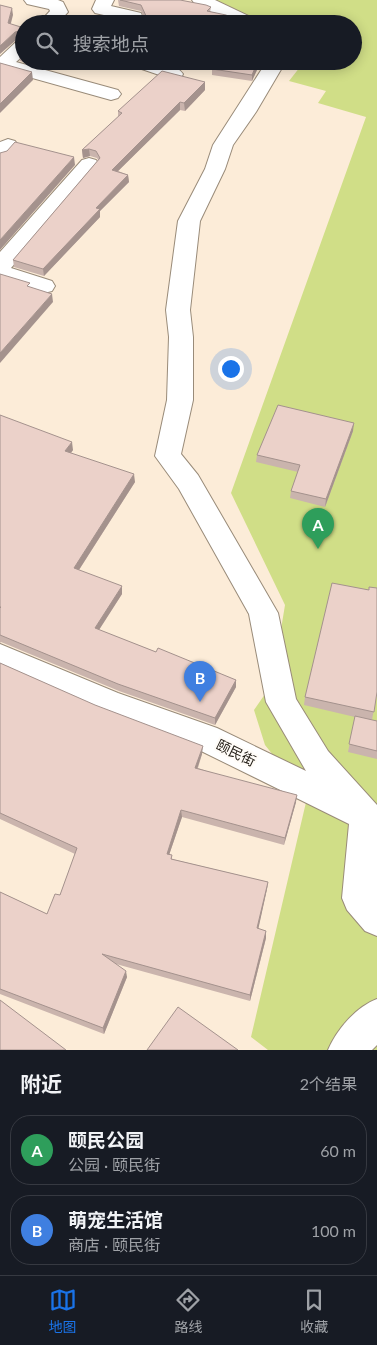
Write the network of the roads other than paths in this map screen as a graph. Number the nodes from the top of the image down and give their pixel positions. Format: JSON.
{"nodes":[{"id":1,"x":33,"y":0,"type":"edge"},
{"id":2,"x":105,"y":0,"type":"edge"},
{"id":3,"x":201,"y":0,"type":"edge"},
{"id":4,"x":56,"y":15,"type":"edge"},
{"id":5,"x":126,"y":15,"type":"edge"},
{"id":6,"x":232,"y":15,"type":"edge"},
{"id":7,"x":15,"y":53,"type":"edge"},
{"id":8,"x":2,"y":65,"type":"edge"},
{"id":9,"x":15,"y":68,"type":"edge"},
{"id":10,"x":21,"y":70,"type":"edge"},
{"id":11,"x":163,"y":70,"type":"edge"},
{"id":12,"x":272,"y":70,"type":"edge"},
{"id":13,"x":174,"y":74,"type":"edge"},
{"id":14,"x":112,"y":94,"type":"dead end"},
{"id":15,"x":89,"y":164,"type":"dead end"},
{"id":16,"x":0,"y":266,"type":"edge"},
{"id":17,"x":0,"y":272,"type":"edge"},
{"id":18,"x":44,"y":286,"type":"dead end"},
{"id":19,"x":0,"y":656,"type":"edge"},
{"id":20,"x":371,"y":818,"type":"edge"},
{"id":21,"x":377,"y":919,"type":"edge"},
{"id":22,"x":377,"y":1017,"type":"edge"},
{"id":23,"x":347,"y":1050,"type":"edge"}],
"edges":[{"from":1,"to":4,"type":"street"},
{"from":2,"to":5,"type":"street"},
{"from":3,"to":6,"type":"street"},
{"from":7,"to":8,"type":"street"},
{"from":8,"to":9,"type":"street"},
{"from":10,"to":14,"type":"street"},
{"from":11,"to":13,"type":"street"},
{"from":12,"to":20,"type":"street"},
{"from":15,"to":16,"type":"street"},
{"from":17,"to":18,"type":"street"},
{"from":19,"to":20,"type":"street","name":"颐民街"},
{"from":20,"to":21,"type":"street"},
{"from":22,"to":23,"type":"street"}]}
